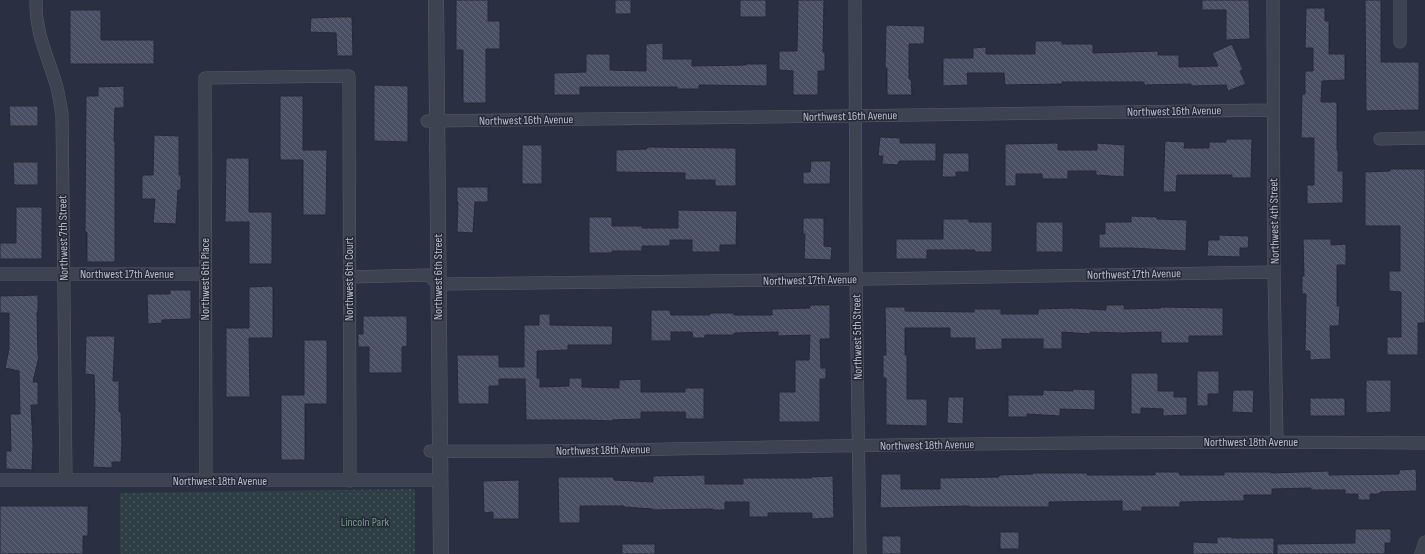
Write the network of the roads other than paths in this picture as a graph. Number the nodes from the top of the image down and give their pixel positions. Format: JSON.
{"nodes":[{"id":1,"x":36,"y":0,"type":"edge"},
{"id":2,"x":427,"y":0,"type":"edge"},
{"id":3,"x":436,"y":0,"type":"edge"},
{"id":4,"x":855,"y":0,"type":"edge"},
{"id":5,"x":1273,"y":0,"type":"edge"},
{"id":6,"x":1400,"y":0,"type":"edge"},
{"id":7,"x":1400,"y":42,"type":"dead end"},
{"id":8,"x":205,"y":78,"type":"joint"},
{"id":9,"x":1273,"y":110,"type":"junction"},
{"id":10,"x":856,"y":116,"type":"junction"},
{"id":11,"x":432,"y":120,"type":"junction"},
{"id":12,"x":1425,"y":138,"type":"edge"},
{"id":13,"x":1380,"y":139,"type":"dead end"},
{"id":14,"x":1274,"y":272,"type":"junction"},
{"id":15,"x":0,"y":274,"type":"edge"},
{"id":16,"x":64,"y":274,"type":"junction"},
{"id":17,"x":205,"y":274,"type":"junction"},
{"id":18,"x":349,"y":277,"type":"junction"},
{"id":19,"x":856,"y":279,"type":"junction"},
{"id":20,"x":433,"y":280,"type":"junction"},
{"id":21,"x":1277,"y":442,"type":"junction"},
{"id":22,"x":1425,"y":443,"type":"edge"},
{"id":23,"x":859,"y":446,"type":"junction"},
{"id":24,"x":435,"y":451,"type":"junction"},
{"id":25,"x":66,"y":479,"type":"junction"},
{"id":26,"x":0,"y":480,"type":"edge"},
{"id":27,"x":435,"y":480,"type":"junction"},
{"id":28,"x":206,"y":481,"type":"junction"},
{"id":29,"x":350,"y":481,"type":"junction"},
{"id":30,"x":1425,"y":542,"type":"edge"},
{"id":31,"x":430,"y":554,"type":"edge"},
{"id":32,"x":440,"y":554,"type":"edge"},
{"id":33,"x":860,"y":554,"type":"edge"},
{"id":34,"x":1421,"y":554,"type":"edge"}],
"edges":[{"from":1,"to":16,"type":"street","name":"Northwest 7th Street"},
{"from":2,"to":11,"type":"street","name":"Northwest 6th Street"},
{"from":3,"to":11,"type":"street","name":"Northwest 6th Street"},
{"from":4,"to":10,"type":"street","name":"Northwest 5th Street"},
{"from":5,"to":9,"type":"street","name":"Northwest 4th Street"},
{"from":6,"to":7,"type":"street"},
{"from":8,"to":17,"type":"street","name":"Northwest 6th Place"},
{"from":8,"to":18,"type":"street","name":"Northwest 6th Court"},
{"from":9,"to":10,"type":"street","name":"Northwest 16th Avenue"},
{"from":9,"to":14,"type":"street","name":"Northwest 4th Street"},
{"from":10,"to":11,"type":"street","name":"Northwest 16th Avenue"},
{"from":10,"to":19,"type":"street","name":"Northwest 5th Street"},
{"from":11,"to":20,"type":"street","name":"Northwest 6th Street"},
{"from":12,"to":13,"type":"street"},
{"from":14,"to":19,"type":"street","name":"Northwest 17th Avenue"},
{"from":14,"to":21,"type":"street","name":"Northwest 4th Street"},
{"from":15,"to":16,"type":"street","name":"Northwest 17th Avenue"},
{"from":16,"to":17,"type":"street","name":"Northwest 17th Avenue"},
{"from":16,"to":25,"type":"street","name":"Northwest 7th Street"},
{"from":17,"to":28,"type":"street","name":"Northwest 6th Place"},
{"from":18,"to":20,"type":"street","name":"Northwest 17th Avenue"},
{"from":18,"to":29,"type":"street","name":"Northwest 6th Court"},
{"from":19,"to":20,"type":"street","name":"Northwest 17th Avenue"},
{"from":19,"to":23,"type":"street","name":"Northwest 5th Street"},
{"from":20,"to":24,"type":"street","name":"Northwest 6th Street"},
{"from":21,"to":22,"type":"street","name":"Northwest 18th Avenue"},
{"from":21,"to":23,"type":"street","name":"Northwest 18th Avenue"},
{"from":23,"to":24,"type":"street","name":"Northwest 18th Avenue"},
{"from":23,"to":33,"type":"street","name":"Northwest 5th Street"},
{"from":24,"to":27,"type":"street","name":"Northwest 6th Street"},
{"from":25,"to":26,"type":"street","name":"Northwest 18th Avenue"},
{"from":25,"to":28,"type":"street","name":"Northwest 18th Avenue"},
{"from":27,"to":29,"type":"street","name":"Northwest 18th Avenue"},
{"from":27,"to":31,"type":"street","name":"Northwest 6th Street"},
{"from":27,"to":32,"type":"street","name":"Northwest 6th Street"},
{"from":28,"to":29,"type":"street","name":"Northwest 18th Avenue"},
{"from":30,"to":34,"type":"street"}]}
